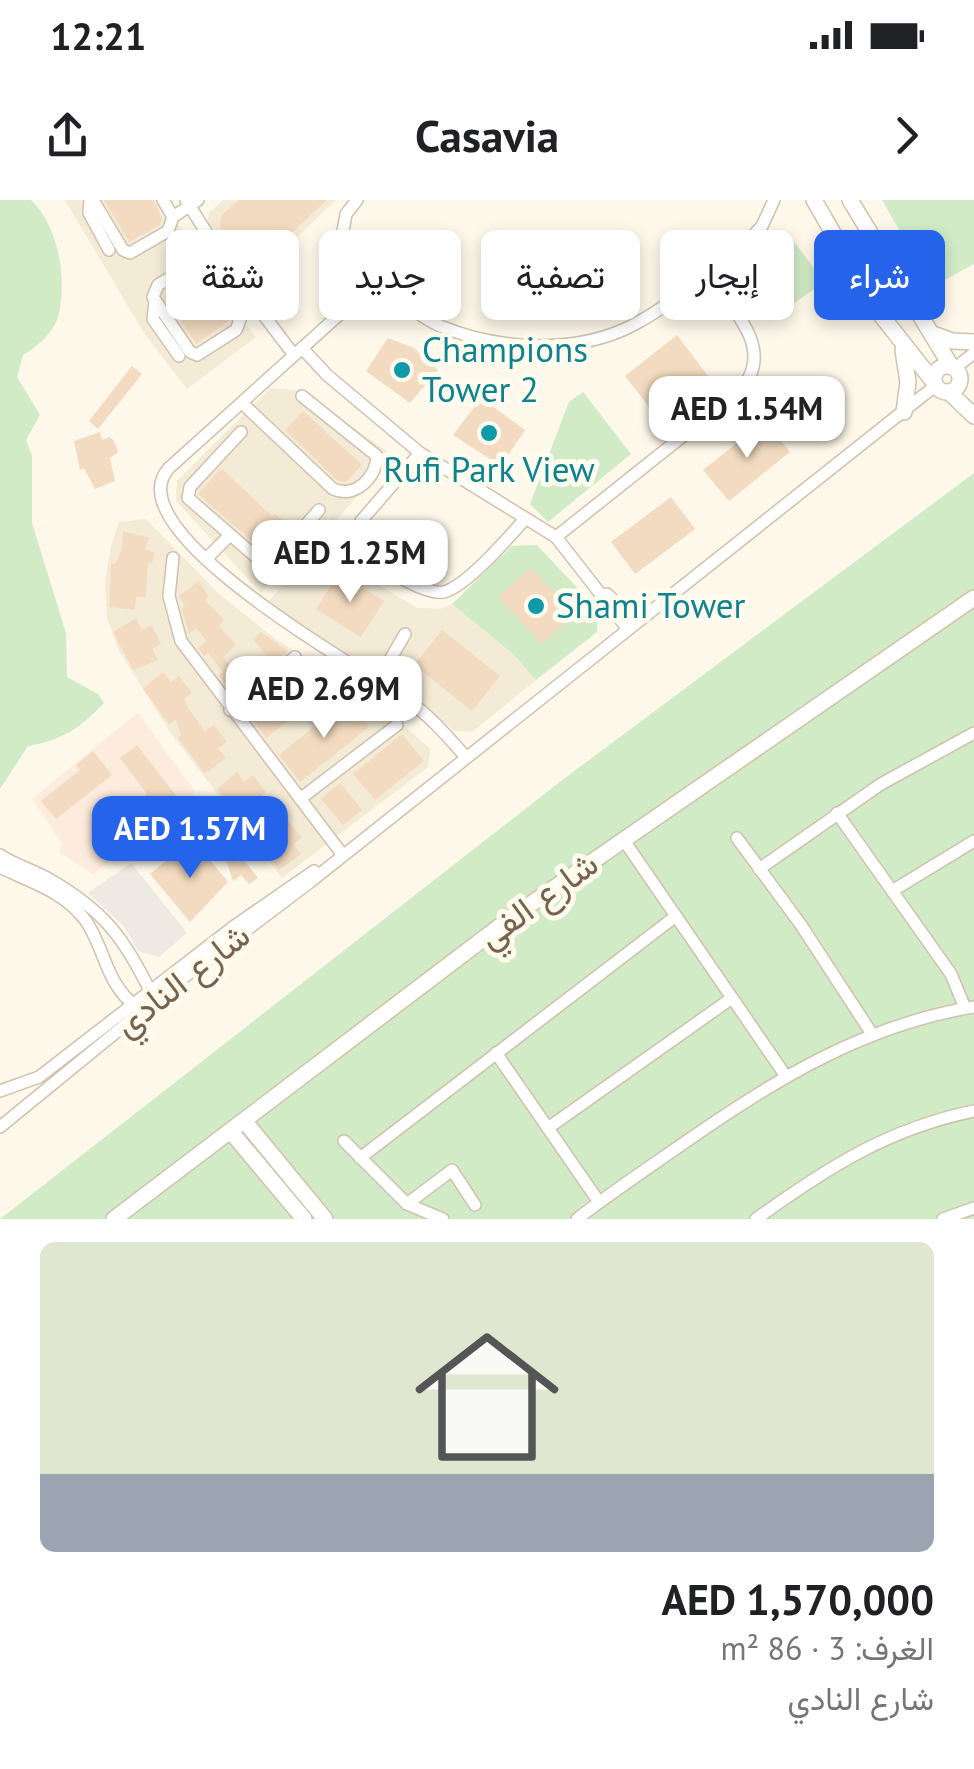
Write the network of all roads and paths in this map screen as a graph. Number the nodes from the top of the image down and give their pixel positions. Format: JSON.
{"nodes":[{"id":1,"x":92,"y":200,"type":"edge"},
{"id":2,"x":163,"y":200,"type":"edge"},
{"id":3,"x":358,"y":200,"type":"edge"},
{"id":4,"x":774,"y":200,"type":"edge"},
{"id":5,"x":814,"y":200,"type":"edge"},
{"id":6,"x":850,"y":200,"type":"edge"},
{"id":7,"x":191,"y":202,"type":"edge"},
{"id":8,"x":173,"y":217,"type":"junction"},
{"id":9,"x":206,"y":230,"type":"edge"},
{"id":10,"x":343,"y":230,"type":"edge"},
{"id":11,"x":757,"y":230,"type":"edge"},
{"id":12,"x":109,"y":250,"type":"dead end"},
{"id":13,"x":166,"y":280,"type":"edge"},
{"id":14,"x":154,"y":302,"type":"junction"},
{"id":15,"x":660,"y":304,"type":"edge"},
{"id":16,"x":166,"y":319,"type":"edge"},
{"id":17,"x":167,"y":320,"type":"edge"},
{"id":18,"x":238,"y":320,"type":"edge"},
{"id":19,"x":269,"y":320,"type":"edge"},
{"id":20,"x":333,"y":320,"type":"edge"},
{"id":21,"x":429,"y":320,"type":"edge"},
{"id":22,"x":742,"y":320,"type":"edge"},
{"id":23,"x":933,"y":334,"type":"junction"},
{"id":24,"x":900,"y":342,"type":"junction"},
{"id":25,"x":974,"y":342,"type":"edge"},
{"id":26,"x":298,"y":352,"type":"junction"},
{"id":27,"x":974,"y":353,"type":"edge"},
{"id":28,"x":178,"y":356,"type":"dead end"},
{"id":29,"x":947,"y":379,"type":"junction"},
{"id":30,"x":302,"y":396,"type":"dead end"},
{"id":31,"x":974,"y":396,"type":"edge"},
{"id":32,"x":242,"y":402,"type":"junction"},
{"id":33,"x":904,"y":412,"type":"junction"},
{"id":34,"x":974,"y":416,"type":"edge"},
{"id":35,"x":242,"y":432,"type":"dead end"},
{"id":36,"x":420,"y":453,"type":"junction"},
{"id":37,"x":319,"y":510,"type":"dead end"},
{"id":38,"x":524,"y":520,"type":"junction"},
{"id":39,"x":230,"y":536,"type":"junction"},
{"id":40,"x":556,"y":537,"type":"junction"},
{"id":41,"x":173,"y":558,"type":"dead end"},
{"id":42,"x":207,"y":558,"type":"junction"},
{"id":43,"x":268,"y":568,"type":"junction"},
{"id":44,"x":279,"y":578,"type":"dead end"},
{"id":45,"x":974,"y":598,"type":"edge"},
{"id":46,"x":631,"y":625,"type":"junction"},
{"id":47,"x":405,"y":634,"type":"dead end"},
{"id":48,"x":295,"y":657,"type":"dead end"},
{"id":49,"x":377,"y":682,"type":"junction"},
{"id":50,"x":230,"y":710,"type":"junction"},
{"id":51,"x":397,"y":725,"type":"dead end"},
{"id":52,"x":974,"y":734,"type":"edge"},
{"id":53,"x":465,"y":756,"type":"junction"},
{"id":54,"x":300,"y":799,"type":"junction"},
{"id":55,"x":837,"y":813,"type":"junction"},
{"id":56,"x":736,"y":838,"type":"dead end"},
{"id":57,"x":624,"y":839,"type":"junction"},
{"id":58,"x":974,"y":841,"type":"edge"},
{"id":59,"x":342,"y":854,"type":"junction"},
{"id":60,"x":0,"y":855,"type":"edge"},
{"id":61,"x":0,"y":868,"type":"edge"},
{"id":62,"x":759,"y":869,"type":"junction"},
{"id":63,"x":892,"y":891,"type":"junction"},
{"id":64,"x":676,"y":916,"type":"junction"},
{"id":65,"x":152,"y":995,"type":"junction"},
{"id":66,"x":732,"y":998,"type":"junction"},
{"id":67,"x":136,"y":1008,"type":"junction"},
{"id":68,"x":970,"y":1008,"type":"edge"},
{"id":69,"x":872,"y":1034,"type":"junction"},
{"id":70,"x":496,"y":1054,"type":"junction"},
{"id":71,"x":784,"y":1074,"type":"junction"},
{"id":72,"x":0,"y":1095,"type":"edge"},
{"id":73,"x":974,"y":1111,"type":"edge"},
{"id":74,"x":2,"y":1122,"type":"edge"},
{"id":75,"x":239,"y":1128,"type":"junction"},
{"id":76,"x":548,"y":1128,"type":"junction"},
{"id":77,"x":344,"y":1141,"type":"dead end"},
{"id":78,"x":360,"y":1158,"type":"junction"},
{"id":79,"x":599,"y":1202,"type":"junction"},
{"id":80,"x":407,"y":1204,"type":"junction"},
{"id":81,"x":475,"y":1205,"type":"dead end"},
{"id":82,"x":974,"y":1208,"type":"edge"},
{"id":83,"x":114,"y":1219,"type":"edge"},
{"id":84,"x":304,"y":1219,"type":"edge"},
{"id":85,"x":325,"y":1219,"type":"edge"},
{"id":86,"x":443,"y":1219,"type":"edge"},
{"id":87,"x":577,"y":1219,"type":"edge"},
{"id":88,"x":756,"y":1219,"type":"edge"},
{"id":89,"x":943,"y":1219,"type":"edge"}],
"edges":[{"from":1,"to":8,"type":"street"},
{"from":1,"to":12,"type":"street"},
{"from":2,"to":8,"type":"street"},
{"from":3,"to":10,"type":"street"},
{"from":4,"to":11,"type":"street"},
{"from":5,"to":24,"type":"street"},
{"from":6,"to":23,"type":"street"},
{"from":7,"to":8,"type":"street"},
{"from":7,"to":9,"type":"street"},
{"from":13,"to":14,"type":"street"},
{"from":14,"to":16,"type":"street"},
{"from":14,"to":28,"type":"street"},
{"from":15,"to":21,"type":"street"},
{"from":17,"to":18,"type":"street"},
{"from":19,"to":26,"type":"street"},
{"from":20,"to":26,"type":"street"},
{"from":22,"to":40,"type":"street"},
{"from":23,"to":25,"type":"street"},
{"from":23,"to":29,"type":"street"},
{"from":24,"to":29,"type":"street"},
{"from":24,"to":33,"type":"street"},
{"from":26,"to":32,"type":"street"},
{"from":26,"to":36,"type":"street"},
{"from":27,"to":29,"type":"street","name":"شارع النادي"},
{"from":29,"to":31,"type":"street"},
{"from":29,"to":33,"type":"street","name":"شارع النادي"},
{"from":29,"to":34,"type":"street"},
{"from":30,"to":32,"type":"street"},
{"from":32,"to":42,"type":"street"},
{"from":33,"to":46,"type":"street","name":"شارع النادي"},
{"from":35,"to":39,"type":"street"},
{"from":36,"to":38,"type":"street"},
{"from":36,"to":38,"type":"street"},
{"from":37,"to":43,"type":"street"},
{"from":38,"to":40,"type":"street"},
{"from":39,"to":42,"type":"street"},
{"from":39,"to":43,"type":"street"},
{"from":40,"to":46,"type":"street"},
{"from":41,"to":50,"type":"street"},
{"from":42,"to":49,"type":"street"},
{"from":43,"to":44,"type":"street"},
{"from":45,"to":57,"type":"street","name":"شارع الفي"},
{"from":46,"to":53,"type":"street","name":"شارع النادي"},
{"from":47,"to":49,"type":"street"},
{"from":48,"to":50,"type":"street"},
{"from":49,"to":53,"type":"street"},
{"from":50,"to":54,"type":"street"},
{"from":51,"to":54,"type":"street"},
{"from":52,"to":55,"type":"street"},
{"from":53,"to":59,"type":"street","name":"شارع النادي"},
{"from":54,"to":59,"type":"street"},
{"from":55,"to":62,"type":"street"},
{"from":55,"to":63,"type":"street"},
{"from":56,"to":62,"type":"street"},
{"from":57,"to":64,"type":"street"},
{"from":57,"to":75,"type":"street","name":"شارع الفي"},
{"from":58,"to":63,"type":"street"},
{"from":59,"to":65,"type":"street","name":"شارع النادي"},
{"from":60,"to":65,"type":"street"},
{"from":61,"to":67,"type":"street"},
{"from":62,"to":69,"type":"street"},
{"from":63,"to":68,"type":"street"},
{"from":64,"to":66,"type":"street"},
{"from":64,"to":70,"type":"street"},
{"from":65,"to":67,"type":"street","name":"شارع النادي"},
{"from":66,"to":71,"type":"street"},
{"from":66,"to":76,"type":"street"},
{"from":67,"to":72,"type":"street","name":"شارع النادي"},
{"from":67,"to":74,"type":"street","name":"شارع النادي"},
{"from":68,"to":69,"type":"street"},
{"from":69,"to":71,"type":"street"},
{"from":70,"to":76,"type":"street"},
{"from":70,"to":78,"type":"street"},
{"from":71,"to":79,"type":"street"},
{"from":73,"to":88,"type":"street"},
{"from":75,"to":83,"type":"street","name":"شارع الفي"},
{"from":75,"to":84,"type":"street"},
{"from":75,"to":85,"type":"street"},
{"from":76,"to":79,"type":"street"},
{"from":77,"to":78,"type":"street"},
{"from":78,"to":80,"type":"street"},
{"from":79,"to":87,"type":"street"},
{"from":80,"to":81,"type":"street"},
{"from":80,"to":86,"type":"street"},
{"from":82,"to":89,"type":"street"}]}
